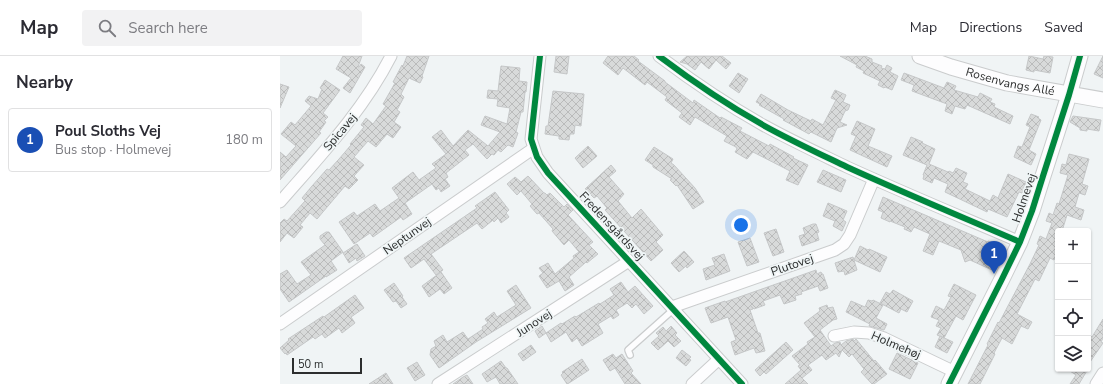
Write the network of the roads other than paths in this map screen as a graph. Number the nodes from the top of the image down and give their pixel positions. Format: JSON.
{"nodes":[{"id":1,"x":391,"y":56,"type":"edge"},
{"id":2,"x":540,"y":56,"type":"edge"},
{"id":3,"x":659,"y":56,"type":"edge"},
{"id":4,"x":920,"y":56,"type":"edge"},
{"id":5,"x":1080,"y":56,"type":"edge"},
{"id":6,"x":1069,"y":95,"type":"junction"},
{"id":7,"x":1103,"y":100,"type":"edge"},
{"id":8,"x":534,"y":148,"type":"junction"},
{"id":9,"x":874,"y":179,"type":"junction"},
{"id":10,"x":280,"y":202,"type":"edge"},
{"id":11,"x":1020,"y":242,"type":"junction"},
{"id":12,"x":629,"y":261,"type":"junction"},
{"id":13,"x":672,"y":308,"type":"junction"},
{"id":14,"x":280,"y":324,"type":"edge"},
{"id":15,"x":834,"y":336,"type":"dead end"},
{"id":16,"x":630,"y":355,"type":"dead end"},
{"id":17,"x":719,"y":359,"type":"junction"},
{"id":18,"x":1103,"y":373,"type":"edge"},
{"id":19,"x":952,"y":378,"type":"edge"},
{"id":20,"x":438,"y":384,"type":"edge"},
{"id":21,"x":692,"y":384,"type":"edge"},
{"id":22,"x":742,"y":384,"type":"edge"},
{"id":23,"x":1096,"y":384,"type":"edge"}],
"edges":[{"from":1,"to":10,"type":"street","name":"Spicavej"},
{"from":2,"to":8,"type":"street","name":"Fredensgårdsvej"},
{"from":3,"to":9,"type":"street"},
{"from":4,"to":6,"type":"street","name":"Rosenvangs Allé"},
{"from":5,"to":6,"type":"street","name":"Holmevej"},
{"from":6,"to":7,"type":"street","name":"Rosenvangs Allé"},
{"from":6,"to":11,"type":"street","name":"Holmevej"},
{"from":8,"to":12,"type":"street","name":"Fredensgårdsvej"},
{"from":8,"to":14,"type":"street","name":"Neptunvej"},
{"from":9,"to":11,"type":"street"},
{"from":9,"to":13,"type":"street","name":"Plutovej"},
{"from":11,"to":19,"type":"street","name":"Holmevej"},
{"from":12,"to":13,"type":"street","name":"Fredensgårdsvej"},
{"from":12,"to":20,"type":"street","name":"Junovej"},
{"from":13,"to":16,"type":"lane"},
{"from":13,"to":17,"type":"street","name":"Fredensgårdsvej"},
{"from":15,"to":19,"type":"street","name":"Holmehøj"},
{"from":17,"to":21,"type":"street"},
{"from":17,"to":22,"type":"street","name":"Fredensgårdsvej"},
{"from":18,"to":23,"type":"street"}]}
